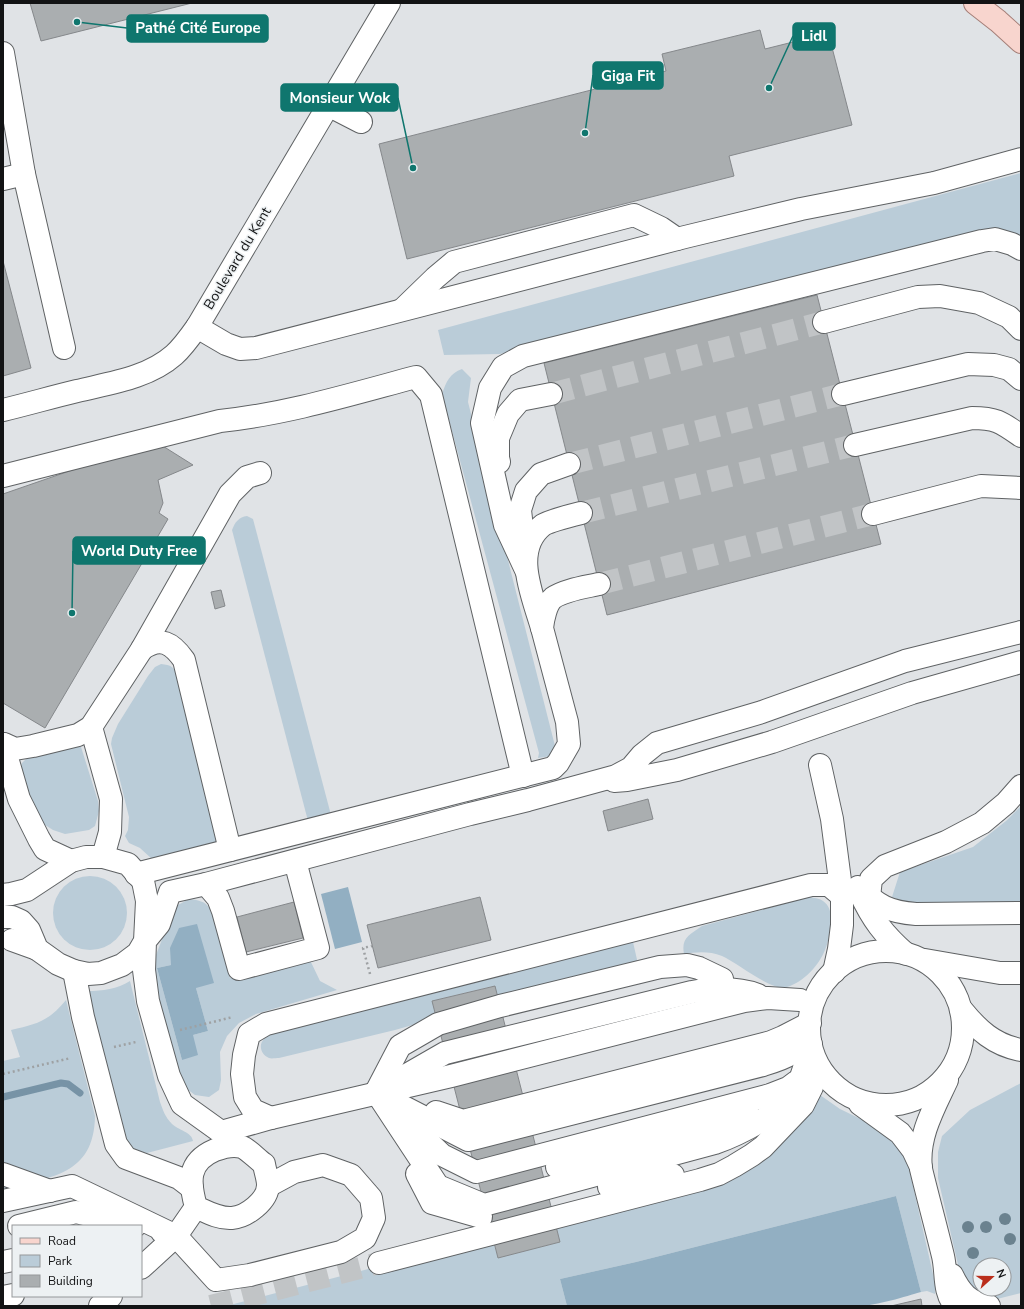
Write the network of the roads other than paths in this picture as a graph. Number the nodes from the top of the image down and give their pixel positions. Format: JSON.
{"nodes":[{"id":1,"x":389,"y":3,"type":"edge"},
{"id":2,"x":975,"y":3,"type":"edge"},
{"id":3,"x":1021,"y":42,"type":"edge"},
{"id":4,"x":3,"y":53,"type":"edge"},
{"id":5,"x":328,"y":105,"type":"junction"},
{"id":6,"x":361,"y":122,"type":"dead end"},
{"id":7,"x":1021,"y":159,"type":"edge"},
{"id":8,"x":24,"y":174,"type":"junction"},
{"id":9,"x":3,"y":179,"type":"edge"},
{"id":10,"x":681,"y":238,"type":"junction"},
{"id":11,"x":1021,"y":249,"type":"edge"},
{"id":12,"x":402,"y":310,"type":"junction"},
{"id":13,"x":824,"y":322,"type":"tunnel mouth"},
{"id":14,"x":197,"y":327,"type":"junction"},
{"id":15,"x":1021,"y":329,"type":"edge"},
{"id":16,"x":64,"y":348,"type":"dead end"},
{"id":17,"x":1021,"y":379,"type":"edge"},
{"id":18,"x":551,"y":394,"type":"tunnel mouth"},
{"id":19,"x":842,"y":394,"type":"tunnel mouth"},
{"id":20,"x":3,"y":410,"type":"edge"},
{"id":21,"x":1021,"y":436,"type":"edge"},
{"id":22,"x":855,"y":444,"type":"tunnel mouth"},
{"id":23,"x":569,"y":464,"type":"tunnel mouth"},
{"id":24,"x":260,"y":473,"type":"dead end"},
{"id":25,"x":3,"y":476,"type":"edge"},
{"id":26,"x":1021,"y":488,"type":"edge"},
{"id":27,"x":581,"y":513,"type":"tunnel mouth"},
{"id":28,"x":873,"y":514,"type":"tunnel mouth"},
{"id":29,"x":526,"y":564,"type":"junction"},
{"id":30,"x":599,"y":584,"type":"tunnel mouth"},
{"id":31,"x":542,"y":628,"type":"junction"},
{"id":32,"x":1021,"y":632,"type":"edge"},
{"id":33,"x":1021,"y":641,"type":"edge"},
{"id":34,"x":142,"y":649,"type":"junction"},
{"id":35,"x":1021,"y":650,"type":"edge"},
{"id":36,"x":1021,"y":662,"type":"edge"},
{"id":37,"x":91,"y":727,"type":"junction"},
{"id":38,"x":3,"y":744,"type":"edge"},
{"id":39,"x":820,"y":765,"type":"dead end"},
{"id":40,"x":623,"y":772,"type":"junction"},
{"id":41,"x":523,"y":776,"type":"junction"},
{"id":42,"x":593,"y":782,"type":"junction"},
{"id":43,"x":1021,"y":786,"type":"edge"},
{"id":44,"x":230,"y":850,"type":"junction"},
{"id":45,"x":103,"y":857,"type":"junction"},
{"id":46,"x":295,"y":860,"type":"junction"},
{"id":47,"x":71,"y":861,"type":"junction"},
{"id":48,"x":136,"y":874,"type":"junction"},
{"id":49,"x":206,"y":884,"type":"junction"},
{"id":50,"x":856,"y":893,"type":"junction"},
{"id":51,"x":7,"y":894,"type":"edge"},
{"id":52,"x":1021,"y":913,"type":"edge"},
{"id":53,"x":3,"y":917,"type":"edge"},
{"id":54,"x":145,"y":941,"type":"junction"},
{"id":55,"x":913,"y":957,"type":"junction"},
{"id":56,"x":74,"y":971,"type":"junction"},
{"id":57,"x":1021,"y":973,"type":"edge"},
{"id":58,"x":759,"y":995,"type":"junction"},
{"id":59,"x":961,"y":1009,"type":"junction"},
{"id":60,"x":813,"y":1020,"type":"junction"},
{"id":61,"x":1021,"y":1050,"type":"edge"},
{"id":62,"x":950,"y":1072,"type":"junction"},
{"id":63,"x":800,"y":1079,"type":"junction"},
{"id":64,"x":376,"y":1092,"type":"junction"},
{"id":65,"x":850,"y":1096,"type":"junction"},
{"id":66,"x":271,"y":1118,"type":"junction"},
{"id":67,"x":777,"y":1121,"type":"junction"},
{"id":68,"x":242,"y":1147,"type":"junction"},
{"id":69,"x":921,"y":1168,"type":"junction"},
{"id":70,"x":3,"y":1174,"type":"edge"},
{"id":71,"x":268,"y":1186,"type":"junction"},
{"id":72,"x":50,"y":1190,"type":"junction"},
{"id":73,"x":194,"y":1198,"type":"junction"},
{"id":74,"x":3,"y":1200,"type":"edge"},
{"id":75,"x":488,"y":1220,"type":"junction"},
{"id":76,"x":23,"y":1225,"type":"edge"},
{"id":77,"x":131,"y":1225,"type":"edge"},
{"id":78,"x":142,"y":1228,"type":"edge"},
{"id":79,"x":176,"y":1236,"type":"junction"},
{"id":80,"x":142,"y":1238,"type":"edge"},
{"id":81,"x":142,"y":1252,"type":"edge"},
{"id":82,"x":943,"y":1258,"type":"junction"},
{"id":83,"x":142,"y":1267,"type":"edge"},
{"id":84,"x":110,"y":1297,"type":"edge"},
{"id":85,"x":100,"y":1306,"type":"edge"},
{"id":86,"x":955,"y":1306,"type":"edge"},
{"id":87,"x":989,"y":1306,"type":"edge"}],
"edges":[{"from":1,"to":5,"type":"street","name":"Boulevard du Kent"},
{"from":2,"to":3,"type":"main road"},
{"from":4,"to":8,"type":"street"},
{"from":5,"to":6,"type":"street"},
{"from":5,"to":14,"type":"street","name":"Boulevard du Kent"},
{"from":7,"to":10,"type":"street"},
{"from":8,"to":9,"type":"street"},
{"from":8,"to":16,"type":"street"},
{"from":10,"to":12,"type":"street"},
{"from":10,"to":12,"type":"street"},
{"from":11,"to":29,"type":"street"},
{"from":12,"to":14,"type":"street"},
{"from":13,"to":15,"type":"street"},
{"from":14,"to":20,"type":"street","name":"Boulevard du Kent"},
{"from":17,"to":19,"type":"street"},
{"from":18,"to":29,"type":"street"},
{"from":21,"to":22,"type":"street"},
{"from":23,"to":29,"type":"street"},
{"from":24,"to":34,"type":"street"},
{"from":25,"to":41,"type":"street"},
{"from":26,"to":28,"type":"street"},
{"from":27,"to":29,"type":"street"},
{"from":29,"to":31,"type":"street"},
{"from":30,"to":31,"type":"street"},
{"from":31,"to":41,"type":"street"},
{"from":32,"to":40,"type":"street"},
{"from":33,"to":40,"type":"street"},
{"from":34,"to":37,"type":"street"},
{"from":34,"to":44,"type":"street"},
{"from":35,"to":40,"type":"street"},
{"from":36,"to":42,"type":"street"},
{"from":37,"to":38,"type":"street"},
{"from":37,"to":45,"type":"street"},
{"from":38,"to":47,"type":"street"},
{"from":39,"to":50,"type":"street"},
{"from":40,"to":42,"type":"street"},
{"from":41,"to":44,"type":"street"},
{"from":42,"to":46,"type":"street"},
{"from":43,"to":50,"type":"street"},
{"from":44,"to":48,"type":"street"},
{"from":45,"to":47,"type":"street"},
{"from":45,"to":48,"type":"street"},
{"from":46,"to":49,"type":"street"},
{"from":46,"to":49,"type":"street"},
{"from":47,"to":51,"type":"street"},
{"from":48,"to":54,"type":"street"},
{"from":49,"to":54,"type":"street"},
{"from":50,"to":52,"type":"street"},
{"from":50,"to":55,"type":"street"},
{"from":50,"to":60,"type":"street"},
{"from":50,"to":66,"type":"street"},
{"from":53,"to":56,"type":"street"},
{"from":54,"to":56,"type":"street"},
{"from":54,"to":66,"type":"street"},
{"from":55,"to":57,"type":"street"},
{"from":55,"to":59,"type":"street"},
{"from":55,"to":60,"type":"street"},
{"from":56,"to":73,"type":"street"},
{"from":58,"to":60,"type":"street"},
{"from":58,"to":64,"type":"street"},
{"from":58,"to":64,"type":"street"},
{"from":59,"to":61,"type":"street"},
{"from":59,"to":62,"type":"street"},
{"from":60,"to":63,"type":"street"},
{"from":60,"to":64,"type":"street"},
{"from":60,"to":64,"type":"street"},
{"from":60,"to":65,"type":"street"},
{"from":60,"to":67,"type":"street"},
{"from":62,"to":65,"type":"street"},
{"from":62,"to":69,"type":"street"},
{"from":63,"to":64,"type":"street"},
{"from":63,"to":67,"type":"street"},
{"from":64,"to":66,"type":"street"},
{"from":64,"to":67,"type":"street"},
{"from":64,"to":75,"type":"street"},
{"from":65,"to":69,"type":"street"},
{"from":66,"to":68,"type":"street"},
{"from":67,"to":75,"type":"street"},
{"from":67,"to":75,"type":"street"},
{"from":68,"to":71,"type":"street"},
{"from":68,"to":73,"type":"street"},
{"from":69,"to":82,"type":"street"},
{"from":70,"to":72,"type":"street"},
{"from":71,"to":73,"type":"street"},
{"from":71,"to":79,"type":"street"},
{"from":72,"to":74,"type":"street"},
{"from":72,"to":79,"type":"street"},
{"from":73,"to":79,"type":"street"},
{"from":76,"to":77,"type":"street"},
{"from":78,"to":79,"type":"street"},
{"from":79,"to":80,"type":"street"},
{"from":79,"to":81,"type":"street"},
{"from":79,"to":83,"type":"street"},
{"from":82,"to":86,"type":"street"},
{"from":82,"to":87,"type":"street"},
{"from":84,"to":85,"type":"street"}]}
